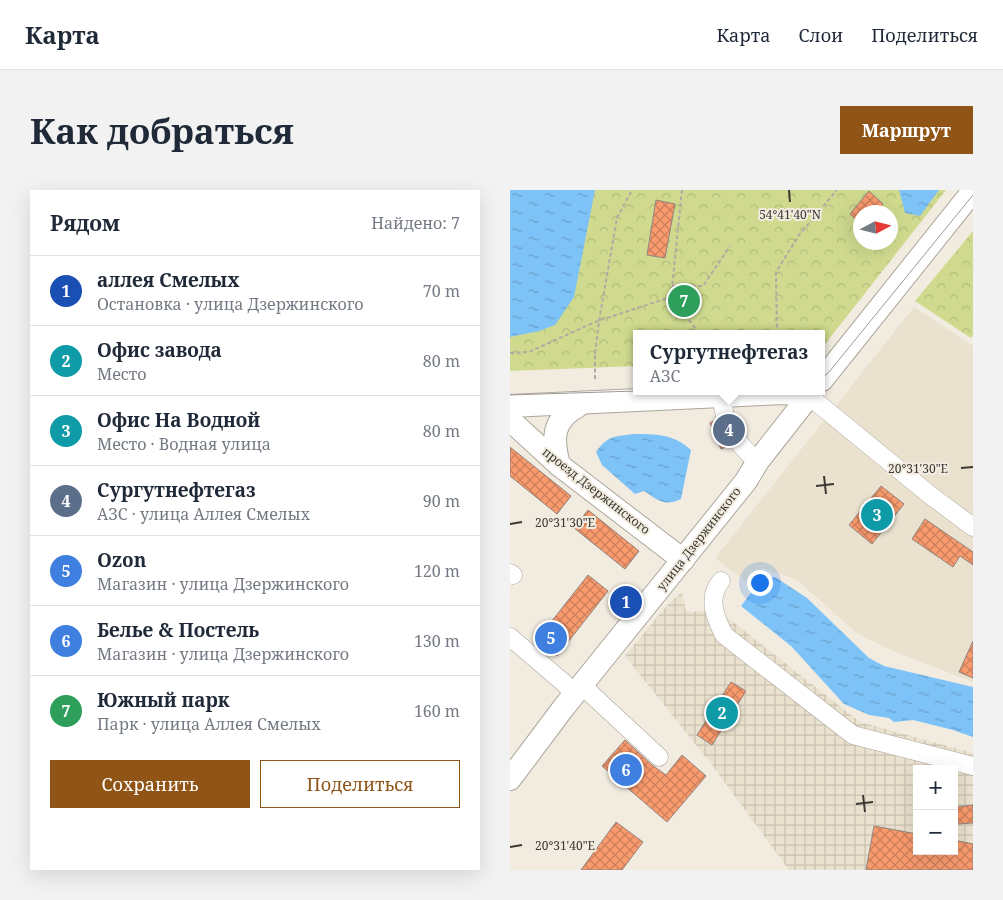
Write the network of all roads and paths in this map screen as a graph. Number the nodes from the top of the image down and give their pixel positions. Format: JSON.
{"nodes":[{"id":1,"x":632,"y":190,"type":"edge"},
{"id":2,"x":682,"y":190,"type":"edge"},
{"id":3,"x":838,"y":190,"type":"edge"},
{"id":4,"x":973,"y":191,"type":"edge"},
{"id":5,"x":730,"y":246,"type":"dead end"},
{"id":6,"x":672,"y":286,"type":"junction"},
{"id":7,"x":671,"y":297,"type":"junction"},
{"id":8,"x":599,"y":321,"type":"junction"},
{"id":9,"x":697,"y":330,"type":"edge"},
{"id":10,"x":777,"y":330,"type":"edge"},
{"id":11,"x":510,"y":353,"type":"edge"},
{"id":12,"x":825,"y":375,"type":"edge"},
{"id":13,"x":595,"y":379,"type":"dead end"},
{"id":14,"x":764,"y":395,"type":"edge"},
{"id":15,"x":809,"y":395,"type":"edge"},
{"id":16,"x":821,"y":395,"type":"edge"},
{"id":17,"x":721,"y":397,"type":"junction"},
{"id":18,"x":577,"y":404,"type":"junction"},
{"id":19,"x":510,"y":406,"type":"edge"},
{"id":20,"x":510,"y":420,"type":"edge"},
{"id":21,"x":758,"y":461,"type":"junction"},
{"id":22,"x":560,"y":464,"type":"junction"},
{"id":23,"x":973,"y":527,"type":"edge"},
{"id":24,"x":683,"y":560,"type":"junction"},
{"id":25,"x":721,"y":581,"type":"dead end"},
{"id":26,"x":510,"y":637,"type":"edge"},
{"id":27,"x":579,"y":689,"type":"junction"},
{"id":28,"x":659,"y":757,"type":"dead end"},
{"id":29,"x":973,"y":766,"type":"edge"},
{"id":30,"x":510,"y":779,"type":"edge"}],
"edges":[{"from":1,"to":8,"type":"path"},
{"from":2,"to":6,"type":"path"},
{"from":3,"to":10,"type":"path"},
{"from":4,"to":12,"type":"main road","name":"улица Дзержинского"},
{"from":5,"to":6,"type":"path"},
{"from":6,"to":7,"type":"path"},
{"from":7,"to":8,"type":"path"},
{"from":7,"to":9,"type":"path"},
{"from":8,"to":11,"type":"path"},
{"from":8,"to":13,"type":"path"},
{"from":14,"to":17,"type":"main road"},
{"from":15,"to":21,"type":"main road","name":"улица Дзержинского"},
{"from":16,"to":23,"type":"street"},
{"from":17,"to":18,"type":"main road"},
{"from":17,"to":21,"type":"street"},
{"from":18,"to":19,"type":"main road"},
{"from":18,"to":22,"type":"main road"},
{"from":20,"to":22,"type":"main road","name":"проезд Дзержинского"},
{"from":21,"to":24,"type":"main road","name":"улица Дзержинского"},
{"from":22,"to":24,"type":"main road","name":"проезд Дзержинского"},
{"from":24,"to":27,"type":"main road","name":"улица Дзержинского"},
{"from":25,"to":29,"type":"street"},
{"from":26,"to":27,"type":"street"},
{"from":27,"to":28,"type":"street"},
{"from":27,"to":30,"type":"main road","name":"улица Дзержинского"}]}
